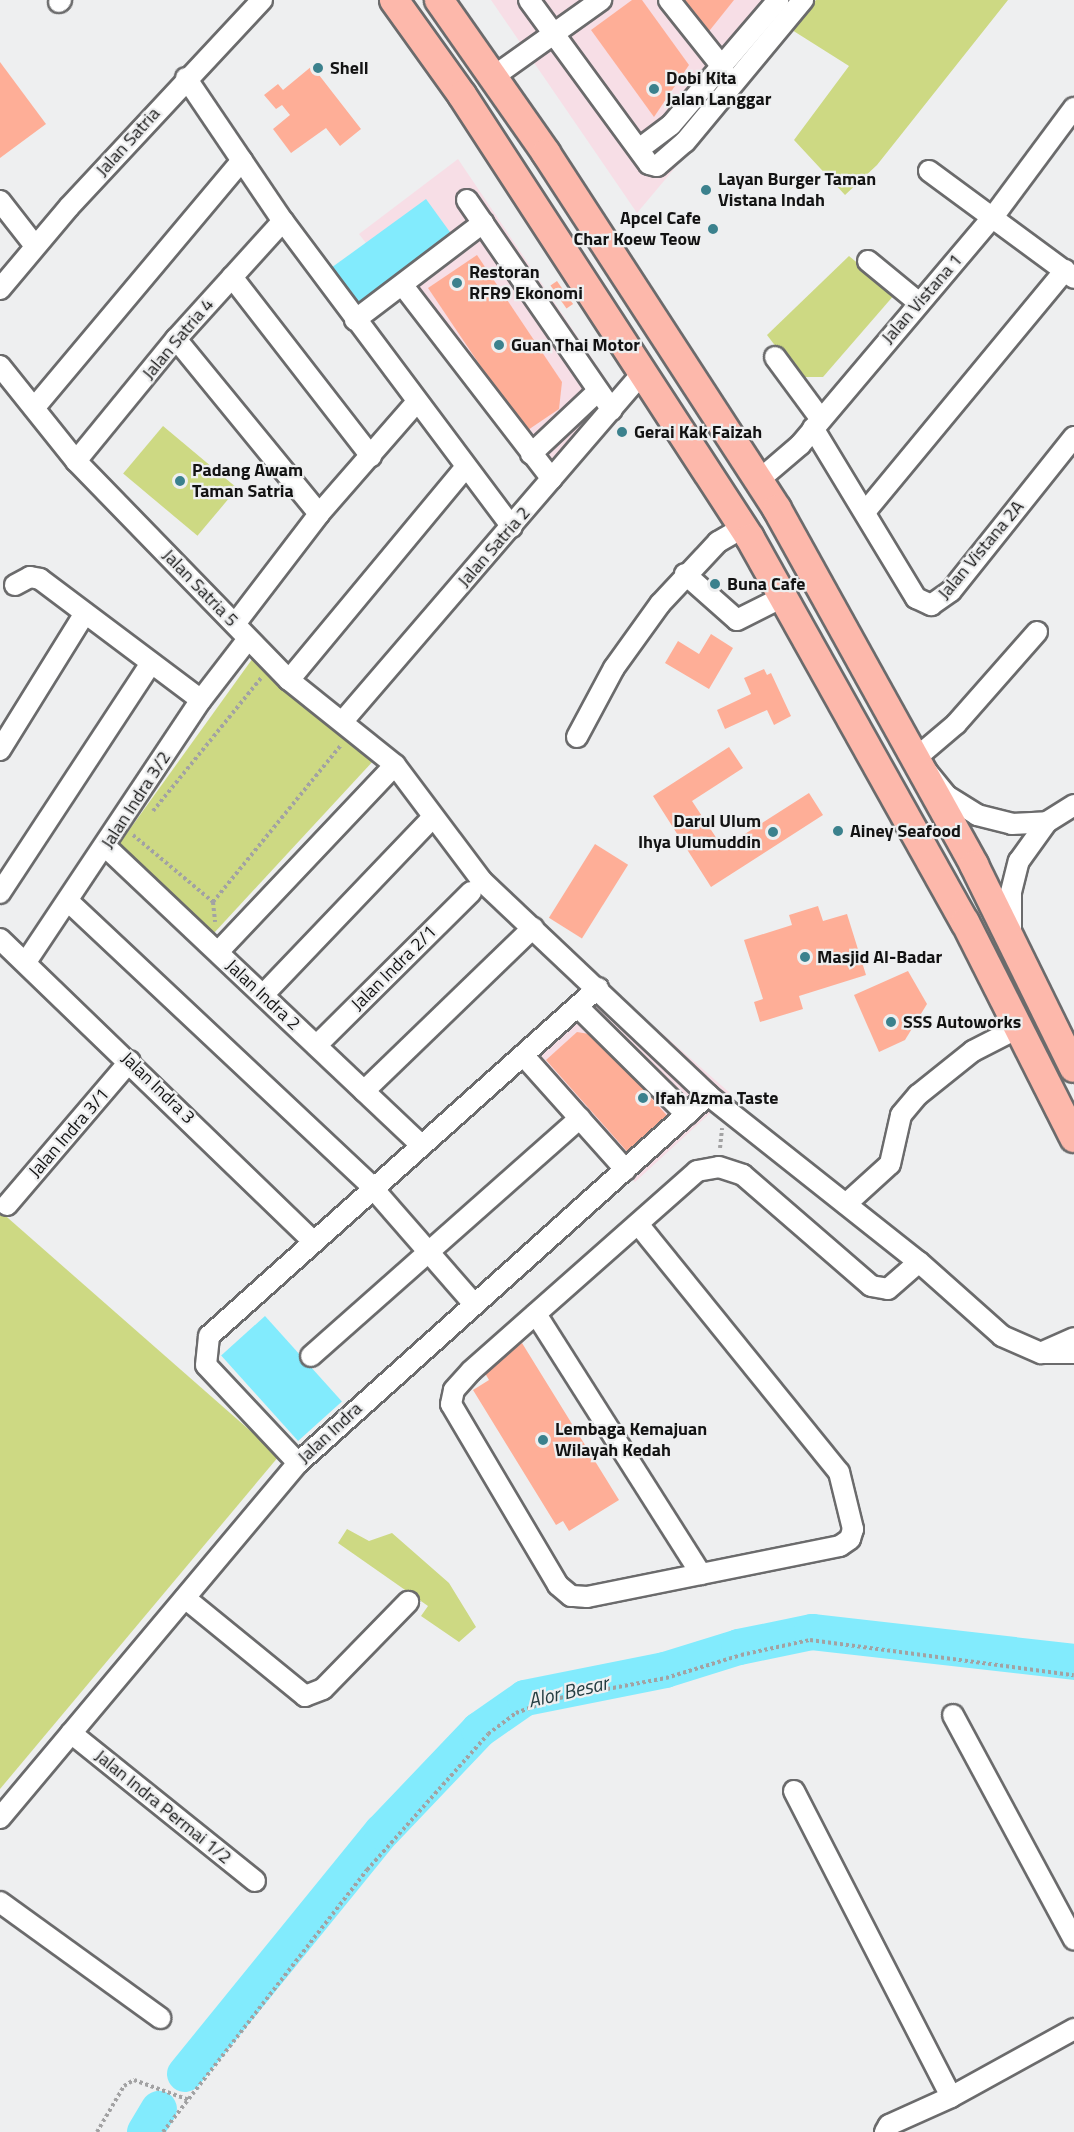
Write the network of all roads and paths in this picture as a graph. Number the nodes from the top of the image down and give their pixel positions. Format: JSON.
{"nodes":[{"id":1,"x":262,"y":0,"type":"edge"},
{"id":2,"x":394,"y":0,"type":"edge"},
{"id":3,"x":439,"y":0,"type":"edge"},
{"id":4,"x":529,"y":0,"type":"edge"},
{"id":5,"x":601,"y":0,"type":"edge"},
{"id":6,"x":669,"y":0,"type":"edge"},
{"id":7,"x":778,"y":0,"type":"edge"},
{"id":8,"x":803,"y":0,"type":"edge"},
{"id":9,"x":555,"y":35,"type":"junction"},
{"id":10,"x":723,"y":69,"type":"junction"},
{"id":11,"x":493,"y":77,"type":"junction"},
{"id":12,"x":186,"y":78,"type":"junction"},
{"id":13,"x":1074,"y":108,"type":"edge"},
{"id":14,"x":639,"y":149,"type":"junction"},
{"id":15,"x":242,"y":160,"type":"junction"},
{"id":16,"x":929,"y":171,"type":"dead end"},
{"id":17,"x":467,"y":200,"type":"dead end"},
{"id":18,"x":0,"y":201,"type":"edge"},
{"id":19,"x":993,"y":217,"type":"junction"},
{"id":20,"x":283,"y":221,"type":"junction"},
{"id":21,"x":483,"y":223,"type":"junction"},
{"id":22,"x":35,"y":246,"type":"junction"},
{"id":23,"x":868,"y":261,"type":"dead end"},
{"id":24,"x":1069,"y":274,"type":"edge"},
{"id":25,"x":232,"y":277,"type":"junction"},
{"id":26,"x":404,"y":287,"type":"junction"},
{"id":27,"x":0,"y":289,"type":"edge"},
{"id":28,"x":918,"y":302,"type":"junction"},
{"id":29,"x":355,"y":320,"type":"junction"},
{"id":30,"x":176,"y":339,"type":"junction"},
{"id":31,"x":774,"y":357,"type":"dead end"},
{"id":32,"x":0,"y":366,"type":"edge"},
{"id":33,"x":643,"y":372,"type":"junction"},
{"id":34,"x":598,"y":391,"type":"junction"},
{"id":35,"x":416,"y":403,"type":"junction"},
{"id":36,"x":34,"y":407,"type":"junction"},
{"id":37,"x":612,"y":410,"type":"junction"},
{"id":38,"x":817,"y":423,"type":"junction"},
{"id":39,"x":1074,"y":437,"type":"edge"},
{"id":40,"x":531,"y":454,"type":"junction"},
{"id":41,"x":371,"y":456,"type":"junction"},
{"id":42,"x":76,"y":461,"type":"junction"},
{"id":43,"x":465,"y":468,"type":"junction"},
{"id":44,"x":552,"y":479,"type":"junction"},
{"id":45,"x":759,"y":480,"type":"junction"},
{"id":46,"x":865,"y":512,"type":"junction"},
{"id":47,"x":319,"y":514,"type":"junction"},
{"id":48,"x":744,"y":526,"type":"junction"},
{"id":49,"x":512,"y":527,"type":"junction"},
{"id":50,"x":685,"y":574,"type":"junction"},
{"id":51,"x":15,"y":585,"type":"dead end"},
{"id":52,"x":783,"y":597,"type":"junction"},
{"id":53,"x":85,"y":612,"type":"junction"},
{"id":54,"x":234,"y":624,"type":"junction"},
{"id":55,"x":1037,"y":632,"type":"dead end"},
{"id":56,"x":248,"y":639,"type":"junction"},
{"id":57,"x":151,"y":663,"type":"junction"},
{"id":58,"x":280,"y":682,"type":"junction"},
{"id":59,"x":201,"y":700,"type":"junction"},
{"id":60,"x":339,"y":728,"type":"junction"},
{"id":61,"x":577,"y":737,"type":"dead end"},
{"id":62,"x":0,"y":750,"type":"edge"},
{"id":63,"x":916,"y":758,"type":"junction"},
{"id":64,"x":395,"y":765,"type":"junction"},
{"id":65,"x":1074,"y":805,"type":"edge"},
{"id":66,"x":433,"y":817,"type":"junction"},
{"id":67,"x":147,"y":818,"type":"dead end"},
{"id":68,"x":1047,"y":822,"type":"junction"},
{"id":69,"x":140,"y":827,"type":"dead end"},
{"id":70,"x":105,"y":847,"type":"junction"},
{"id":71,"x":0,"y":892,"type":"edge"},
{"id":72,"x":471,"y":892,"type":"dead end"},
{"id":73,"x":68,"y":901,"type":"junction"},
{"id":74,"x":533,"y":928,"type":"junction"},
{"id":75,"x":0,"y":939,"type":"edge"},
{"id":76,"x":1013,"y":941,"type":"junction"},
{"id":77,"x":218,"y":952,"type":"junction"},
{"id":78,"x":26,"y":962,"type":"junction"},
{"id":79,"x":598,"y":988,"type":"junction"},
{"id":80,"x":263,"y":995,"type":"junction"},
{"id":81,"x":578,"y":1007,"type":"junction"},
{"id":82,"x":1018,"y":1028,"type":"junction"},
{"id":83,"x":317,"y":1045,"type":"junction"},
{"id":84,"x":523,"y":1055,"type":"junction"},
{"id":85,"x":130,"y":1061,"type":"junction"},
{"id":86,"x":1074,"y":1068,"type":"edge"},
{"id":87,"x":364,"y":1092,"type":"junction"},
{"id":88,"x":708,"y":1095,"type":"junction"},
{"id":89,"x":687,"y":1115,"type":"junction"},
{"id":90,"x":733,"y":1115,"type":"junction"},
{"id":91,"x":580,"y":1118,"type":"junction"},
{"id":92,"x":1074,"y":1138,"type":"edge"},
{"id":93,"x":420,"y":1144,"type":"junction"},
{"id":94,"x":719,"y":1167,"type":"junction"},
{"id":95,"x":626,"y":1170,"type":"junction"},
{"id":96,"x":371,"y":1186,"type":"junction"},
{"id":97,"x":846,"y":1204,"type":"junction"},
{"id":98,"x":7,"y":1205,"type":"dead end"},
{"id":99,"x":638,"y":1224,"type":"junction"},
{"id":100,"x":313,"y":1241,"type":"junction"},
{"id":101,"x":428,"y":1254,"type":"junction"},
{"id":102,"x":918,"y":1263,"type":"junction"},
{"id":103,"x":474,"y":1304,"type":"junction"},
{"id":104,"x":536,"y":1314,"type":"junction"},
{"id":105,"x":1074,"y":1338,"type":"edge"},
{"id":106,"x":1041,"y":1353,"type":"junction"},
{"id":107,"x":1074,"y":1353,"type":"edge"},
{"id":108,"x":311,"y":1356,"type":"dead end"},
{"id":109,"x":298,"y":1462,"type":"junction"},
{"id":110,"x":701,"y":1574,"type":"junction"},
{"id":111,"x":185,"y":1598,"type":"junction"},
{"id":112,"x":408,"y":1602,"type":"dead end"},
{"id":113,"x":1074,"y":1675,"type":"edge"},
{"id":114,"x":953,"y":1715,"type":"dead end"},
{"id":115,"x":71,"y":1733,"type":"junction"},
{"id":116,"x":794,"y":1791,"type":"dead end"},
{"id":117,"x":0,"y":1818,"type":"edge"},
{"id":118,"x":255,"y":1881,"type":"dead end"},
{"id":119,"x":0,"y":1902,"type":"edge"},
{"id":120,"x":1074,"y":1940,"type":"edge"},
{"id":121,"x":160,"y":2018,"type":"dead end"},
{"id":122,"x":1074,"y":2028,"type":"edge"},
{"id":123,"x":951,"y":2097,"type":"junction"},
{"id":124,"x":189,"y":2100,"type":"junction"},
{"id":125,"x":887,"y":2128,"type":"edge"},
{"id":126,"x":97,"y":2132,"type":"edge"},
{"id":127,"x":163,"y":2132,"type":"edge"}],
"edges":[{"from":1,"to":12,"type":"street","name":"Jalan Satria"},
{"from":2,"to":33,"type":"highway"},
{"from":3,"to":11,"type":"highway"},
{"from":4,"to":9,"type":"street"},
{"from":5,"to":9,"type":"street"},
{"from":6,"to":10,"type":"street"},
{"from":7,"to":10,"type":"street"},
{"from":8,"to":14,"type":"street"},
{"from":9,"to":11,"type":"street"},
{"from":9,"to":14,"type":"street"},
{"from":10,"to":14,"type":"street"},
{"from":11,"to":45,"type":"highway"},
{"from":12,"to":15,"type":"street"},
{"from":12,"to":22,"type":"street","name":"Jalan Satria"},
{"from":13,"to":19,"type":"street","name":"Jalan Vistana 1"},
{"from":15,"to":20,"type":"street"},
{"from":15,"to":36,"type":"street"},
{"from":16,"to":19,"type":"street"},
{"from":17,"to":21,"type":"street"},
{"from":18,"to":22,"type":"street"},
{"from":19,"to":24,"type":"street"},
{"from":19,"to":28,"type":"street","name":"Jalan Vistana 1"},
{"from":20,"to":25,"type":"street","name":"Jalan Satria 4"},
{"from":20,"to":29,"type":"street"},
{"from":21,"to":26,"type":"street"},
{"from":21,"to":34,"type":"street"},
{"from":22,"to":27,"type":"street","name":"Jalan Satria"},
{"from":23,"to":28,"type":"street"},
{"from":24,"to":46,"type":"street"},
{"from":25,"to":30,"type":"street","name":"Jalan Satria 4"},
{"from":25,"to":41,"type":"street"},
{"from":26,"to":29,"type":"street"},
{"from":26,"to":40,"type":"street"},
{"from":28,"to":38,"type":"street","name":"Jalan Vistana 1"},
{"from":29,"to":35,"type":"street"},
{"from":30,"to":42,"type":"street","name":"Jalan Satria 4"},
{"from":30,"to":47,"type":"street"},
{"from":31,"to":38,"type":"street","name":"Jalan Vistana 2A"},
{"from":32,"to":36,"type":"street","name":"Jalan Satria 5"},
{"from":33,"to":37,"type":"street","name":"Jalan Satria 2"},
{"from":33,"to":48,"type":"highway"},
{"from":34,"to":37,"type":"street"},
{"from":34,"to":40,"type":"street"},
{"from":35,"to":41,"type":"street"},
{"from":35,"to":43,"type":"street"},
{"from":36,"to":42,"type":"street","name":"Jalan Satria 5"},
{"from":37,"to":44,"type":"street","name":"Jalan Satria 2"},
{"from":38,"to":45,"type":"street","name":"Jalan Vistana 1"},
{"from":38,"to":46,"type":"street","name":"Jalan Vistana 2A"},
{"from":39,"to":46,"type":"street","name":"Jalan Vistana 2A"},
{"from":40,"to":44,"type":"street"},
{"from":41,"to":47,"type":"street"},
{"from":42,"to":54,"type":"street","name":"Jalan Satria 5"},
{"from":43,"to":49,"type":"street"},
{"from":43,"to":58,"type":"street"},
{"from":44,"to":49,"type":"street","name":"Jalan Satria 2"},
{"from":45,"to":63,"type":"highway"},
{"from":47,"to":54,"type":"street"},
{"from":48,"to":50,"type":"street"},
{"from":48,"to":52,"type":"highway"},
{"from":49,"to":60,"type":"street","name":"Jalan Satria 2"},
{"from":50,"to":52,"type":"street"},
{"from":50,"to":61,"type":"street"},
{"from":51,"to":53,"type":"street"},
{"from":52,"to":82,"type":"highway"},
{"from":53,"to":57,"type":"street"},
{"from":53,"to":62,"type":"street"},
{"from":54,"to":56,"type":"street","name":"Jalan Satria 5"},
{"from":55,"to":63,"type":"street"},
{"from":56,"to":58,"type":"street","name":"Jalan Satria 5"},
{"from":56,"to":59,"type":"street","name":"Jalan Indra 3/2"},
{"from":57,"to":59,"type":"street"},
{"from":57,"to":71,"type":"street"},
{"from":58,"to":60,"type":"street","name":"Jalan Satria 5"},
{"from":58,"to":67,"type":"path"},
{"from":59,"to":70,"type":"street","name":"Jalan Indra 3/2"},
{"from":60,"to":64,"type":"street","name":"Jalan Satria 5"},
{"from":60,"to":69,"type":"path"},
{"from":63,"to":68,"type":"street"},
{"from":63,"to":76,"type":"highway"},
{"from":64,"to":66,"type":"street","name":"Jalan Satria 5"},
{"from":64,"to":77,"type":"street"},
{"from":65,"to":68,"type":"street"},
{"from":66,"to":74,"type":"street","name":"Jalan Satria 5"},
{"from":66,"to":80,"type":"street"},
{"from":68,"to":76,"type":"street"},
{"from":70,"to":73,"type":"street","name":"Jalan Indra 3/2"},
{"from":70,"to":77,"type":"street","name":"Jalan Indra 2"},
{"from":72,"to":83,"type":"street","name":"Jalan Indra 2/1"},
{"from":73,"to":78,"type":"street","name":"Jalan Indra 3/2"},
{"from":73,"to":96,"type":"street"},
{"from":74,"to":79,"type":"street","name":"Jalan Satria 5"},
{"from":74,"to":87,"type":"street"},
{"from":75,"to":78,"type":"street","name":"Jalan Indra 3"},
{"from":76,"to":86,"type":"highway"},
{"from":77,"to":80,"type":"street","name":"Jalan Indra 2"},
{"from":78,"to":85,"type":"street","name":"Jalan Indra 3"},
{"from":79,"to":81,"type":"street"},
{"from":79,"to":88,"type":"street","name":"Jalan Satria 5"},
{"from":80,"to":83,"type":"street","name":"Jalan Indra 2"},
{"from":81,"to":84,"type":"street"},
{"from":81,"to":89,"type":"street"},
{"from":82,"to":92,"type":"highway"},
{"from":82,"to":97,"type":"street"},
{"from":83,"to":87,"type":"street","name":"Jalan Indra 2"},
{"from":84,"to":91,"type":"street"},
{"from":84,"to":93,"type":"street"},
{"from":85,"to":98,"type":"street","name":"Jalan Indra 3/1"},
{"from":85,"to":100,"type":"street","name":"Jalan Indra 3"},
{"from":87,"to":93,"type":"street","name":"Jalan Indra 2"},
{"from":88,"to":89,"type":"street","name":"Jalan Indra"},
{"from":88,"to":90,"type":"street","name":"Jalan Satria 5"},
{"from":89,"to":95,"type":"street","name":"Jalan Indra"},
{"from":90,"to":94,"type":"path"},
{"from":90,"to":97,"type":"street","name":"Jalan Satria 5"},
{"from":91,"to":95,"type":"street"},
{"from":91,"to":101,"type":"street"},
{"from":93,"to":96,"type":"street"},
{"from":94,"to":99,"type":"street"},
{"from":94,"to":102,"type":"street"},
{"from":95,"to":103,"type":"street","name":"Jalan Indra"},
{"from":96,"to":100,"type":"street"},
{"from":96,"to":101,"type":"street"},
{"from":97,"to":102,"type":"street","name":"Jalan Satria 5"},
{"from":99,"to":104,"type":"street"},
{"from":99,"to":110,"type":"street"},
{"from":100,"to":109,"type":"street"},
{"from":101,"to":103,"type":"street"},
{"from":101,"to":108,"type":"street"},
{"from":102,"to":106,"type":"street","name":"Jalan Satria 5"},
{"from":103,"to":109,"type":"street","name":"Jalan Indra"},
{"from":104,"to":110,"type":"street"},
{"from":104,"to":110,"type":"street"},
{"from":105,"to":106,"type":"street"},
{"from":106,"to":107,"type":"street"},
{"from":109,"to":111,"type":"street","name":"Jalan Indra"},
{"from":111,"to":112,"type":"street"},
{"from":111,"to":115,"type":"street","name":"Jalan Indra"},
{"from":113,"to":124,"type":"path"},
{"from":114,"to":120,"type":"street"},
{"from":115,"to":117,"type":"street","name":"Jalan Indra"},
{"from":115,"to":118,"type":"street","name":"Jalan Indra Permai 1/2"},
{"from":116,"to":123,"type":"street"},
{"from":119,"to":121,"type":"street"},
{"from":122,"to":123,"type":"street"},
{"from":123,"to":125,"type":"street"},
{"from":124,"to":126,"type":"path"},
{"from":124,"to":127,"type":"path"}]}
